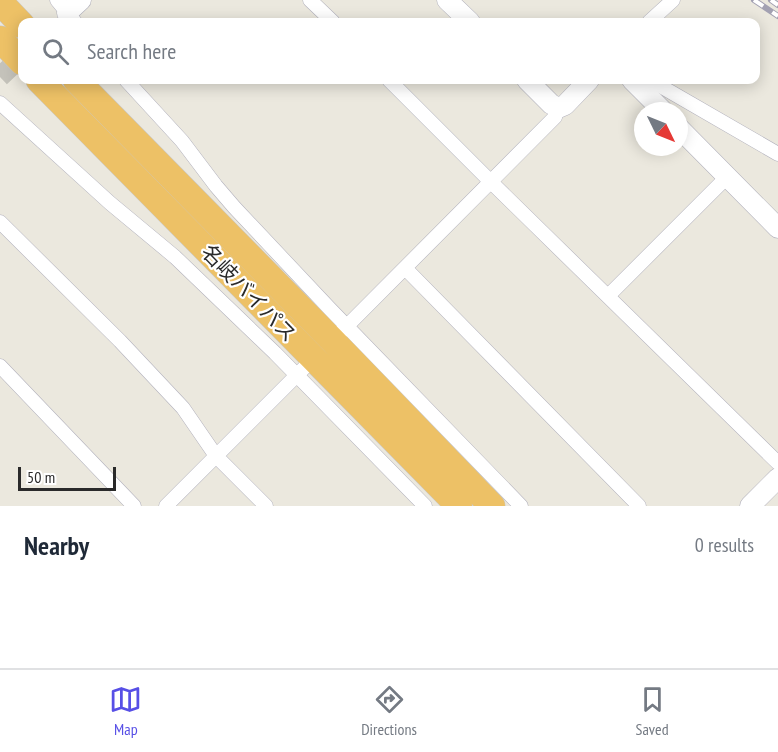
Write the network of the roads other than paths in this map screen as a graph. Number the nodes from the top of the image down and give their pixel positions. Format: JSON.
{"nodes":[{"id":1,"x":310,"y":0,"type":"edge"},
{"id":2,"x":447,"y":0,"type":"edge"},
{"id":3,"x":674,"y":0,"type":"edge"},
{"id":4,"x":0,"y":2,"type":"edge"},
{"id":5,"x":329,"y":18,"type":"edge"},
{"id":6,"x":466,"y":18,"type":"edge"},
{"id":7,"x":654,"y":18,"type":"edge"},
{"id":8,"x":18,"y":21,"type":"edge"},
{"id":9,"x":0,"y":39,"type":"edge"},
{"id":10,"x":18,"y":58,"type":"edge"},
{"id":11,"x":43,"y":84,"type":"edge"},
{"id":12,"x":80,"y":84,"type":"edge"},
{"id":13,"x":130,"y":84,"type":"edge"},
{"id":14,"x":393,"y":84,"type":"edge"},
{"id":15,"x":531,"y":84,"type":"edge"},
{"id":16,"x":585,"y":84,"type":"edge"},
{"id":17,"x":636,"y":84,"type":"edge"},
{"id":18,"x":657,"y":84,"type":"edge"},
{"id":19,"x":654,"y":102,"type":"edge"},
{"id":20,"x":0,"y":103,"type":"edge"},
{"id":21,"x":558,"y":108,"type":"junction"},
{"id":22,"x":688,"y":137,"type":"edge"},
{"id":23,"x":778,"y":154,"type":"edge"},
{"id":24,"x":727,"y":177,"type":"junction"},
{"id":25,"x":490,"y":181,"type":"junction"},
{"id":26,"x":0,"y":222,"type":"edge"},
{"id":27,"x":778,"y":228,"type":"edge"},
{"id":28,"x":405,"y":268,"type":"junction"},
{"id":29,"x":608,"y":296,"type":"junction"},
{"id":30,"x":339,"y":333,"type":"junction"},
{"id":31,"x":0,"y":366,"type":"edge"},
{"id":32,"x":305,"y":367,"type":"junction"},
{"id":33,"x":216,"y":456,"type":"junction"},
{"id":34,"x":778,"y":463,"type":"edge"},
{"id":35,"x":778,"y":478,"type":"edge"},
{"id":36,"x":134,"y":506,"type":"edge"},
{"id":37,"x":166,"y":506,"type":"edge"},
{"id":38,"x":266,"y":506,"type":"edge"},
{"id":39,"x":426,"y":506,"type":"edge"},
{"id":40,"x":459,"y":506,"type":"edge"},
{"id":41,"x":492,"y":506,"type":"edge"},
{"id":42,"x":521,"y":506,"type":"edge"},
{"id":43,"x":639,"y":506,"type":"edge"},
{"id":44,"x":750,"y":506,"type":"edge"}],
"edges":[{"from":1,"to":5,"type":"street"},
{"from":2,"to":6,"type":"street"},
{"from":3,"to":7,"type":"street"},
{"from":4,"to":8,"type":"highway"},
{"from":9,"to":10,"type":"highway"},
{"from":11,"to":32,"type":"highway","name":"名岐バイパス"},
{"from":12,"to":30,"type":"highway","name":"名岐バイパス"},
{"from":13,"to":30,"type":"street"},
{"from":14,"to":25,"type":"street"},
{"from":15,"to":21,"type":"street"},
{"from":16,"to":21,"type":"street"},
{"from":17,"to":19,"type":"street"},
{"from":18,"to":23,"type":"street"},
{"from":20,"to":32,"type":"street"},
{"from":21,"to":25,"type":"street"},
{"from":22,"to":24,"type":"street"},
{"from":24,"to":27,"type":"street"},
{"from":24,"to":29,"type":"street"},
{"from":25,"to":28,"type":"street"},
{"from":25,"to":29,"type":"street"},
{"from":26,"to":33,"type":"street"},
{"from":28,"to":30,"type":"street"},
{"from":28,"to":43,"type":"street"},
{"from":29,"to":34,"type":"street"},
{"from":30,"to":41,"type":"highway","name":"名岐バイパス"},
{"from":30,"to":42,"type":"street"},
{"from":31,"to":36,"type":"street"},
{"from":32,"to":33,"type":"street"},
{"from":32,"to":39,"type":"street"},
{"from":32,"to":40,"type":"highway","name":"名岐バイパス"},
{"from":33,"to":37,"type":"street"},
{"from":33,"to":38,"type":"street"},
{"from":35,"to":44,"type":"street"}]}
